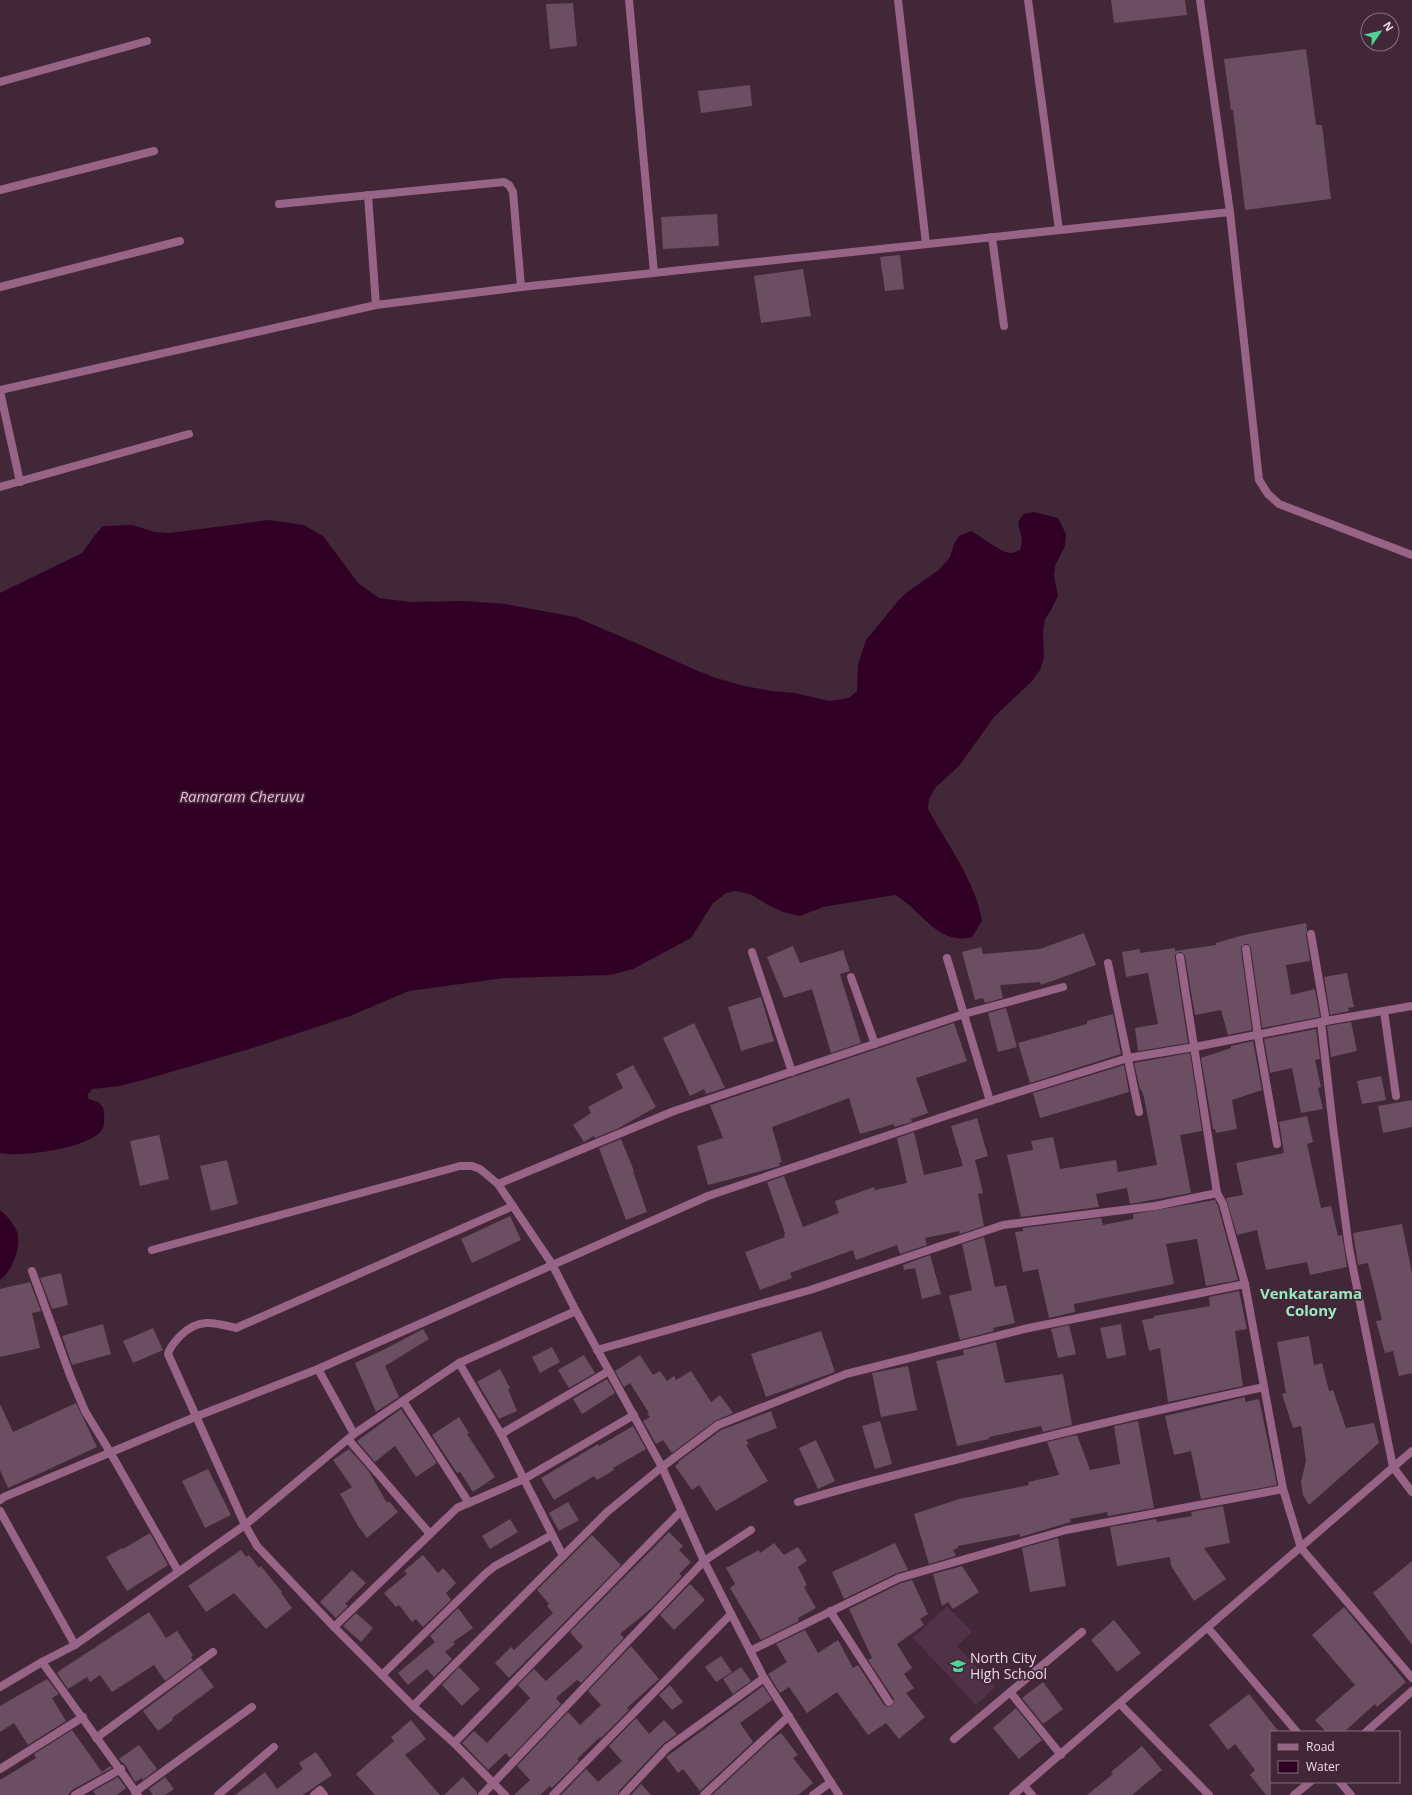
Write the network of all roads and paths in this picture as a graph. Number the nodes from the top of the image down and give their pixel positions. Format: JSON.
{"nodes":[{"id":1,"x":629,"y":0,"type":"edge"},
{"id":2,"x":898,"y":0,"type":"edge"},
{"id":3,"x":1028,"y":0,"type":"edge"},
{"id":4,"x":1200,"y":0,"type":"edge"},
{"id":5,"x":146,"y":41,"type":"dead end"},
{"id":6,"x":0,"y":82,"type":"edge"},
{"id":7,"x":154,"y":151,"type":"dead end"},
{"id":8,"x":0,"y":190,"type":"edge"},
{"id":9,"x":368,"y":195,"type":"junction"},
{"id":10,"x":279,"y":204,"type":"dead end"},
{"id":11,"x":1230,"y":212,"type":"junction"},
{"id":12,"x":1059,"y":230,"type":"junction"},
{"id":13,"x":992,"y":237,"type":"junction"},
{"id":14,"x":180,"y":241,"type":"dead end"},
{"id":15,"x":926,"y":244,"type":"junction"},
{"id":16,"x":654,"y":273,"type":"junction"},
{"id":17,"x":0,"y":287,"type":"edge"},
{"id":18,"x":521,"y":287,"type":"junction"},
{"id":19,"x":376,"y":305,"type":"junction"},
{"id":20,"x":1004,"y":326,"type":"dead end"},
{"id":21,"x":0,"y":391,"type":"edge"},
{"id":22,"x":189,"y":434,"type":"dead end"},
{"id":23,"x":20,"y":482,"type":"junction"},
{"id":24,"x":0,"y":487,"type":"edge"},
{"id":25,"x":1412,"y":555,"type":"edge"},
{"id":26,"x":1311,"y":934,"type":"dead end"},
{"id":27,"x":1246,"y":949,"type":"dead end"},
{"id":28,"x":752,"y":952,"type":"dead end"},
{"id":29,"x":1180,"y":957,"type":"dead end"},
{"id":30,"x":947,"y":958,"type":"dead end"},
{"id":31,"x":1108,"y":964,"type":"dead end"},
{"id":32,"x":851,"y":977,"type":"dead end"},
{"id":33,"x":1064,"y":987,"type":"dead end"},
{"id":34,"x":1412,"y":1006,"type":"edge"},
{"id":35,"x":1384,"y":1011,"type":"junction"},
{"id":36,"x":964,"y":1014,"type":"junction"},
{"id":37,"x":1323,"y":1022,"type":"junction"},
{"id":38,"x":1258,"y":1036,"type":"junction"},
{"id":39,"x":875,"y":1044,"type":"junction"},
{"id":40,"x":1195,"y":1047,"type":"junction"},
{"id":41,"x":1128,"y":1058,"type":"junction"},
{"id":42,"x":792,"y":1072,"type":"junction"},
{"id":43,"x":1396,"y":1096,"type":"dead end"},
{"id":44,"x":990,"y":1100,"type":"junction"},
{"id":45,"x":1139,"y":1112,"type":"dead end"},
{"id":46,"x":1277,"y":1144,"type":"dead end"},
{"id":47,"x":498,"y":1184,"type":"junction"},
{"id":48,"x":1217,"y":1193,"type":"junction"},
{"id":49,"x":513,"y":1206,"type":"junction"},
{"id":50,"x":152,"y":1250,"type":"dead end"},
{"id":51,"x":552,"y":1264,"type":"junction"},
{"id":52,"x":32,"y":1271,"type":"dead end"},
{"id":53,"x":1245,"y":1284,"type":"junction"},
{"id":54,"x":576,"y":1311,"type":"junction"},
{"id":55,"x":598,"y":1350,"type":"junction"},
{"id":56,"x":459,"y":1363,"type":"junction"},
{"id":57,"x":318,"y":1369,"type":"junction"},
{"id":58,"x":609,"y":1371,"type":"junction"},
{"id":59,"x":1264,"y":1387,"type":"junction"},
{"id":60,"x":403,"y":1400,"type":"junction"},
{"id":61,"x":634,"y":1415,"type":"junction"},
{"id":62,"x":195,"y":1417,"type":"junction"},
{"id":63,"x":501,"y":1434,"type":"junction"},
{"id":64,"x":351,"y":1436,"type":"junction"},
{"id":65,"x":1412,"y":1451,"type":"edge"},
{"id":66,"x":110,"y":1452,"type":"junction"},
{"id":67,"x":662,"y":1467,"type":"junction"},
{"id":68,"x":1393,"y":1467,"type":"junction"},
{"id":69,"x":524,"y":1479,"type":"junction"},
{"id":70,"x":1283,"y":1489,"type":"junction"},
{"id":71,"x":1412,"y":1492,"type":"edge"},
{"id":72,"x":0,"y":1500,"type":"edge"},
{"id":73,"x":798,"y":1502,"type":"dead end"},
{"id":74,"x":469,"y":1503,"type":"junction"},
{"id":75,"x":0,"y":1511,"type":"edge"},
{"id":76,"x":681,"y":1511,"type":"junction"},
{"id":77,"x":245,"y":1525,"type":"junction"},
{"id":78,"x":751,"y":1530,"type":"dead end"},
{"id":79,"x":430,"y":1534,"type":"junction"},
{"id":80,"x":552,"y":1535,"type":"junction"},
{"id":81,"x":1301,"y":1548,"type":"junction"},
{"id":82,"x":563,"y":1556,"type":"junction"},
{"id":83,"x":704,"y":1561,"type":"junction"},
{"id":84,"x":178,"y":1571,"type":"junction"},
{"id":85,"x":830,"y":1611,"type":"junction"},
{"id":86,"x":731,"y":1614,"type":"junction"},
{"id":87,"x":334,"y":1627,"type":"junction"},
{"id":88,"x":1208,"y":1628,"type":"junction"},
{"id":89,"x":1082,"y":1632,"type":"dead end"},
{"id":90,"x":75,"y":1645,"type":"junction"},
{"id":91,"x":750,"y":1651,"type":"junction"},
{"id":92,"x":213,"y":1652,"type":"dead end"},
{"id":93,"x":42,"y":1662,"type":"junction"},
{"id":94,"x":382,"y":1675,"type":"junction"},
{"id":95,"x":764,"y":1678,"type":"junction"},
{"id":96,"x":1412,"y":1678,"type":"edge"},
{"id":97,"x":0,"y":1687,"type":"edge"},
{"id":98,"x":1412,"y":1691,"type":"edge"},
{"id":99,"x":1010,"y":1692,"type":"junction"},
{"id":100,"x":889,"y":1702,"type":"dead end"},
{"id":101,"x":1120,"y":1704,"type":"junction"},
{"id":102,"x":413,"y":1706,"type":"junction"},
{"id":103,"x":252,"y":1707,"type":"dead end"},
{"id":104,"x":789,"y":1716,"type":"junction"},
{"id":105,"x":83,"y":1717,"type":"junction"},
{"id":106,"x":1296,"y":1731,"type":"edge"},
{"id":107,"x":1367,"y":1731,"type":"edge"},
{"id":108,"x":96,"y":1738,"type":"junction"},
{"id":109,"x":954,"y":1740,"type":"dead end"},
{"id":110,"x":454,"y":1743,"type":"junction"},
{"id":111,"x":274,"y":1747,"type":"dead end"},
{"id":112,"x":1061,"y":1755,"type":"junction"},
{"id":113,"x":0,"y":1769,"type":"edge"},
{"id":114,"x":120,"y":1769,"type":"junction"},
{"id":115,"x":831,"y":1782,"type":"junction"},
{"id":116,"x":493,"y":1783,"type":"junction"},
{"id":117,"x":1309,"y":1783,"type":"edge"},
{"id":118,"x":1341,"y":1783,"type":"edge"},
{"id":119,"x":1024,"y":1786,"type":"junction"},
{"id":120,"x":137,"y":1793,"type":"edge"},
{"id":121,"x":76,"y":1795,"type":"edge"},
{"id":122,"x":218,"y":1795,"type":"edge"},
{"id":123,"x":314,"y":1795,"type":"edge"},
{"id":124,"x":324,"y":1795,"type":"edge"},
{"id":125,"x":482,"y":1795,"type":"edge"},
{"id":126,"x":505,"y":1795,"type":"edge"},
{"id":127,"x":552,"y":1795,"type":"edge"},
{"id":128,"x":623,"y":1795,"type":"edge"},
{"id":129,"x":704,"y":1795,"type":"edge"},
{"id":130,"x":813,"y":1795,"type":"edge"},
{"id":131,"x":839,"y":1795,"type":"edge"},
{"id":132,"x":1013,"y":1795,"type":"edge"},
{"id":133,"x":1032,"y":1795,"type":"edge"},
{"id":134,"x":1209,"y":1795,"type":"edge"},
{"id":135,"x":1294,"y":1795,"type":"edge"},
{"id":136,"x":1351,"y":1795,"type":"edge"}],
"edges":[{"from":1,"to":16,"type":"street"},
{"from":2,"to":15,"type":"street"},
{"from":3,"to":12,"type":"street"},
{"from":4,"to":11,"type":"street"},
{"from":5,"to":6,"type":"street"},
{"from":7,"to":8,"type":"street"},
{"from":9,"to":10,"type":"street"},
{"from":9,"to":18,"type":"street"},
{"from":9,"to":19,"type":"street"},
{"from":11,"to":12,"type":"street"},
{"from":11,"to":25,"type":"street"},
{"from":12,"to":13,"type":"street"},
{"from":13,"to":15,"type":"street"},
{"from":13,"to":20,"type":"street"},
{"from":14,"to":17,"type":"street"},
{"from":15,"to":16,"type":"street"},
{"from":16,"to":18,"type":"street"},
{"from":18,"to":19,"type":"street"},
{"from":19,"to":21,"type":"street"},
{"from":21,"to":23,"type":"street"},
{"from":22,"to":23,"type":"street"},
{"from":23,"to":24,"type":"street"},
{"from":26,"to":37,"type":"street"},
{"from":27,"to":38,"type":"street"},
{"from":28,"to":42,"type":"street"},
{"from":29,"to":40,"type":"street"},
{"from":30,"to":36,"type":"street"},
{"from":31,"to":41,"type":"street"},
{"from":32,"to":39,"type":"street"},
{"from":33,"to":36,"type":"street"},
{"from":34,"to":35,"type":"street"},
{"from":35,"to":37,"type":"street"},
{"from":35,"to":43,"type":"street"},
{"from":36,"to":39,"type":"street"},
{"from":36,"to":44,"type":"street"},
{"from":37,"to":38,"type":"street"},
{"from":37,"to":68,"type":"street"},
{"from":38,"to":40,"type":"street"},
{"from":38,"to":46,"type":"street"},
{"from":39,"to":42,"type":"street"},
{"from":40,"to":41,"type":"street"},
{"from":40,"to":48,"type":"street"},
{"from":41,"to":44,"type":"street"},
{"from":41,"to":45,"type":"street"},
{"from":42,"to":47,"type":"street"},
{"from":44,"to":51,"type":"street"},
{"from":47,"to":49,"type":"street"},
{"from":47,"to":50,"type":"street"},
{"from":48,"to":53,"type":"street"},
{"from":48,"to":55,"type":"street"},
{"from":49,"to":51,"type":"street"},
{"from":49,"to":62,"type":"street"},
{"from":51,"to":54,"type":"street"},
{"from":51,"to":57,"type":"street"},
{"from":52,"to":66,"type":"street"},
{"from":53,"to":59,"type":"street"},
{"from":53,"to":67,"type":"street"},
{"from":54,"to":55,"type":"street"},
{"from":54,"to":56,"type":"street"},
{"from":55,"to":58,"type":"street"},
{"from":56,"to":60,"type":"street"},
{"from":56,"to":63,"type":"street"},
{"from":57,"to":62,"type":"street"},
{"from":57,"to":64,"type":"street"},
{"from":58,"to":61,"type":"street"},
{"from":58,"to":63,"type":"street"},
{"from":59,"to":70,"type":"street"},
{"from":59,"to":73,"type":"street"},
{"from":60,"to":64,"type":"street"},
{"from":60,"to":74,"type":"street"},
{"from":61,"to":67,"type":"street"},
{"from":61,"to":69,"type":"street"},
{"from":62,"to":66,"type":"street"},
{"from":62,"to":77,"type":"street"},
{"from":63,"to":69,"type":"street"},
{"from":64,"to":77,"type":"street"},
{"from":64,"to":79,"type":"street"},
{"from":65,"to":68,"type":"street"},
{"from":66,"to":72,"type":"street"},
{"from":66,"to":84,"type":"street"},
{"from":67,"to":76,"type":"street"},
{"from":67,"to":82,"type":"street"},
{"from":68,"to":71,"type":"street"},
{"from":68,"to":81,"type":"street"},
{"from":69,"to":74,"type":"street"},
{"from":69,"to":80,"type":"street"},
{"from":70,"to":81,"type":"street"},
{"from":70,"to":85,"type":"street"},
{"from":74,"to":79,"type":"street"},
{"from":75,"to":90,"type":"street"},
{"from":76,"to":83,"type":"street"},
{"from":76,"to":110,"type":"street"},
{"from":77,"to":84,"type":"street"},
{"from":77,"to":87,"type":"street"},
{"from":78,"to":83,"type":"street"},
{"from":79,"to":87,"type":"street"},
{"from":80,"to":82,"type":"street"},
{"from":80,"to":94,"type":"street"},
{"from":81,"to":88,"type":"street"},
{"from":81,"to":96,"type":"street"},
{"from":82,"to":102,"type":"street"},
{"from":83,"to":86,"type":"street"},
{"from":83,"to":116,"type":"street"},
{"from":84,"to":90,"type":"street"},
{"from":85,"to":91,"type":"street"},
{"from":85,"to":100,"type":"street"},
{"from":86,"to":91,"type":"street"},
{"from":86,"to":127,"type":"street"},
{"from":87,"to":94,"type":"street"},
{"from":88,"to":101,"type":"street"},
{"from":88,"to":106,"type":"street"},
{"from":89,"to":99,"type":"street"},
{"from":90,"to":93,"type":"street"},
{"from":91,"to":95,"type":"street"},
{"from":92,"to":108,"type":"street"},
{"from":93,"to":97,"type":"street"},
{"from":93,"to":105,"type":"street"},
{"from":94,"to":102,"type":"street"},
{"from":95,"to":104,"type":"street"},
{"from":95,"to":128,"type":"street"},
{"from":98,"to":107,"type":"street"},
{"from":99,"to":109,"type":"street"},
{"from":99,"to":112,"type":"street"},
{"from":101,"to":112,"type":"street"},
{"from":101,"to":134,"type":"street"},
{"from":102,"to":110,"type":"street"},
{"from":103,"to":120,"type":"street"},
{"from":104,"to":115,"type":"street"},
{"from":104,"to":129,"type":"street"},
{"from":105,"to":108,"type":"street"},
{"from":105,"to":113,"type":"street"},
{"from":108,"to":114,"type":"street"},
{"from":110,"to":116,"type":"street"},
{"from":111,"to":122,"type":"street"},
{"from":112,"to":119,"type":"street"},
{"from":114,"to":120,"type":"street"},
{"from":114,"to":121,"type":"street"},
{"from":115,"to":130,"type":"street"},
{"from":115,"to":131,"type":"street"},
{"from":116,"to":125,"type":"street"},
{"from":116,"to":126,"type":"street"},
{"from":117,"to":135,"type":"street"},
{"from":118,"to":136,"type":"street"},
{"from":119,"to":132,"type":"street"},
{"from":119,"to":133,"type":"street"},
{"from":123,"to":124,"type":"street"}]}
